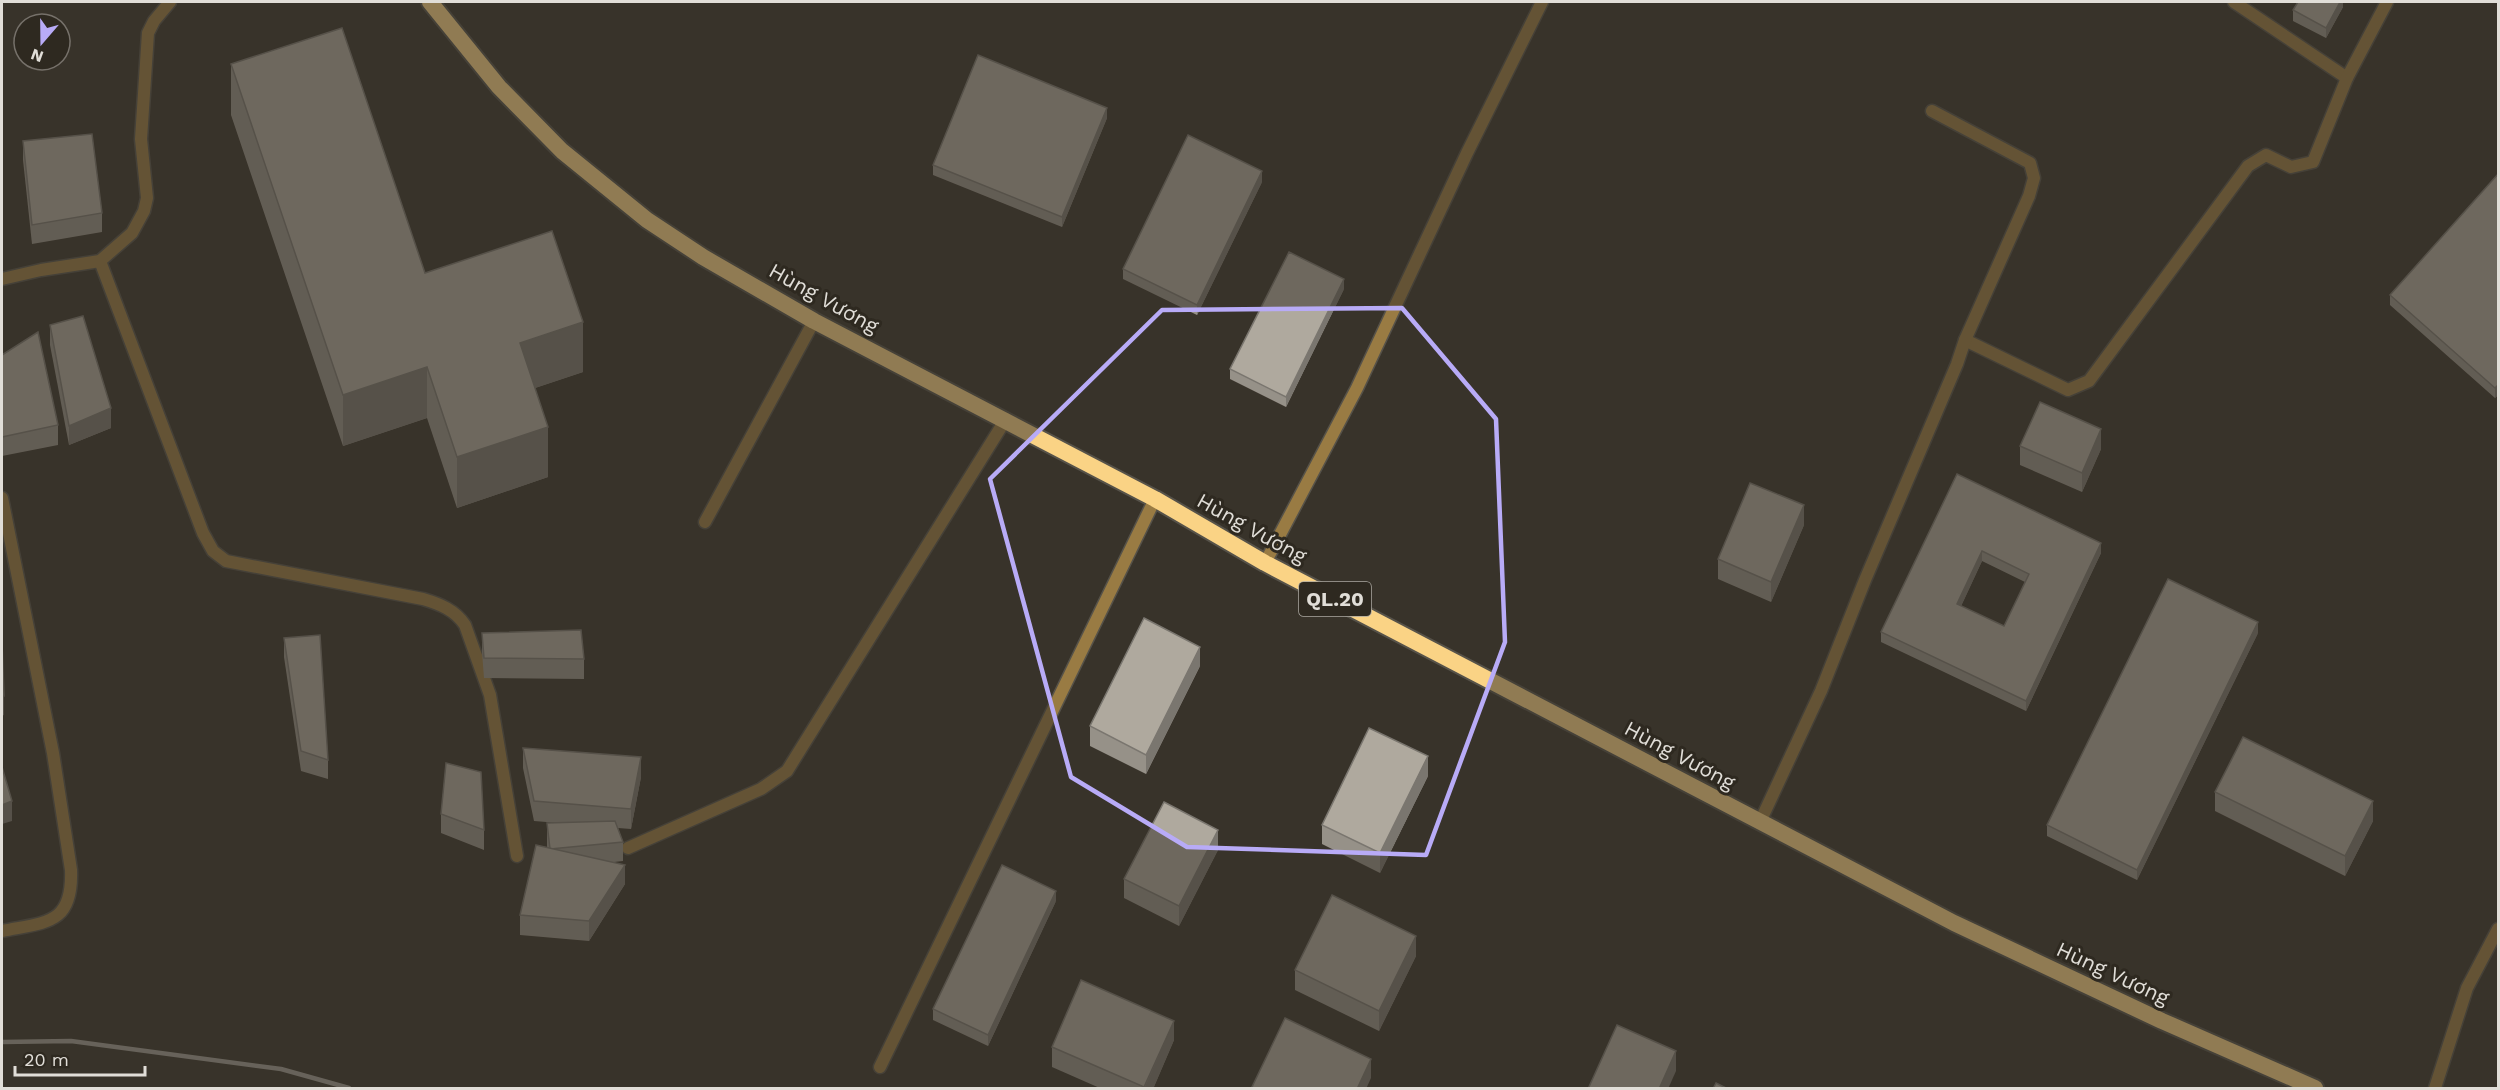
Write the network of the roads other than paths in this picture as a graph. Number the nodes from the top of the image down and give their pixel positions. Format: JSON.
{"nodes":[{"id":1,"x":170,"y":2,"type":"edge"},
{"id":2,"x":430,"y":2,"type":"edge"},
{"id":3,"x":1542,"y":2,"type":"edge"},
{"id":4,"x":2234,"y":2,"type":"edge"},
{"id":5,"x":2387,"y":2,"type":"edge"},
{"id":6,"x":2347,"y":78,"type":"junction"},
{"id":7,"x":1932,"y":111,"type":"dead end"},
{"id":8,"x":100,"y":261,"type":"junction"},
{"id":9,"x":2,"y":279,"type":"edge"},
{"id":10,"x":814,"y":321,"type":"junction"},
{"id":11,"x":1965,"y":340,"type":"junction"},
{"id":12,"x":1006,"y":419,"type":"junction"},
{"id":13,"x":2,"y":498,"type":"edge"},
{"id":14,"x":1155,"y":498,"type":"junction"},
{"id":15,"x":705,"y":522,"type":"dead end"},
{"id":16,"x":1265,"y":563,"type":"junction"},
{"id":17,"x":1760,"y":822,"type":"junction"},
{"id":18,"x":628,"y":848,"type":"dead end"},
{"id":19,"x":517,"y":856,"type":"dead end"},
{"id":20,"x":2499,"y":929,"type":"edge"},
{"id":21,"x":2,"y":931,"type":"edge"},
{"id":22,"x":880,"y":1067,"type":"dead end"},
{"id":23,"x":2315,"y":1089,"type":"edge"},
{"id":24,"x":2435,"y":1089,"type":"edge"}],
"edges":[{"from":1,"to":8,"type":"street"},
{"from":2,"to":10,"type":"highway","name":"Hùng Vương","number":"QL.20"},
{"from":3,"to":16,"type":"street"},
{"from":4,"to":6,"type":"street"},
{"from":5,"to":6,"type":"street"},
{"from":6,"to":11,"type":"street"},
{"from":7,"to":11,"type":"street"},
{"from":8,"to":9,"type":"street"},
{"from":8,"to":19,"type":"street"},
{"from":10,"to":12,"type":"highway","name":"Hùng Vương","number":"QL.20"},
{"from":10,"to":15,"type":"street"},
{"from":11,"to":17,"type":"street"},
{"from":12,"to":14,"type":"highway","name":"Hùng Vương","number":"QL.20"},
{"from":12,"to":18,"type":"street"},
{"from":13,"to":21,"type":"street"},
{"from":14,"to":16,"type":"highway","name":"Hùng Vương","number":"QL.20"},
{"from":14,"to":22,"type":"street"},
{"from":16,"to":17,"type":"highway","name":"Hùng Vương","number":"QL.20"},
{"from":17,"to":23,"type":"highway","name":"Hùng Vương","number":"QL.20"},
{"from":20,"to":24,"type":"street"}]}
